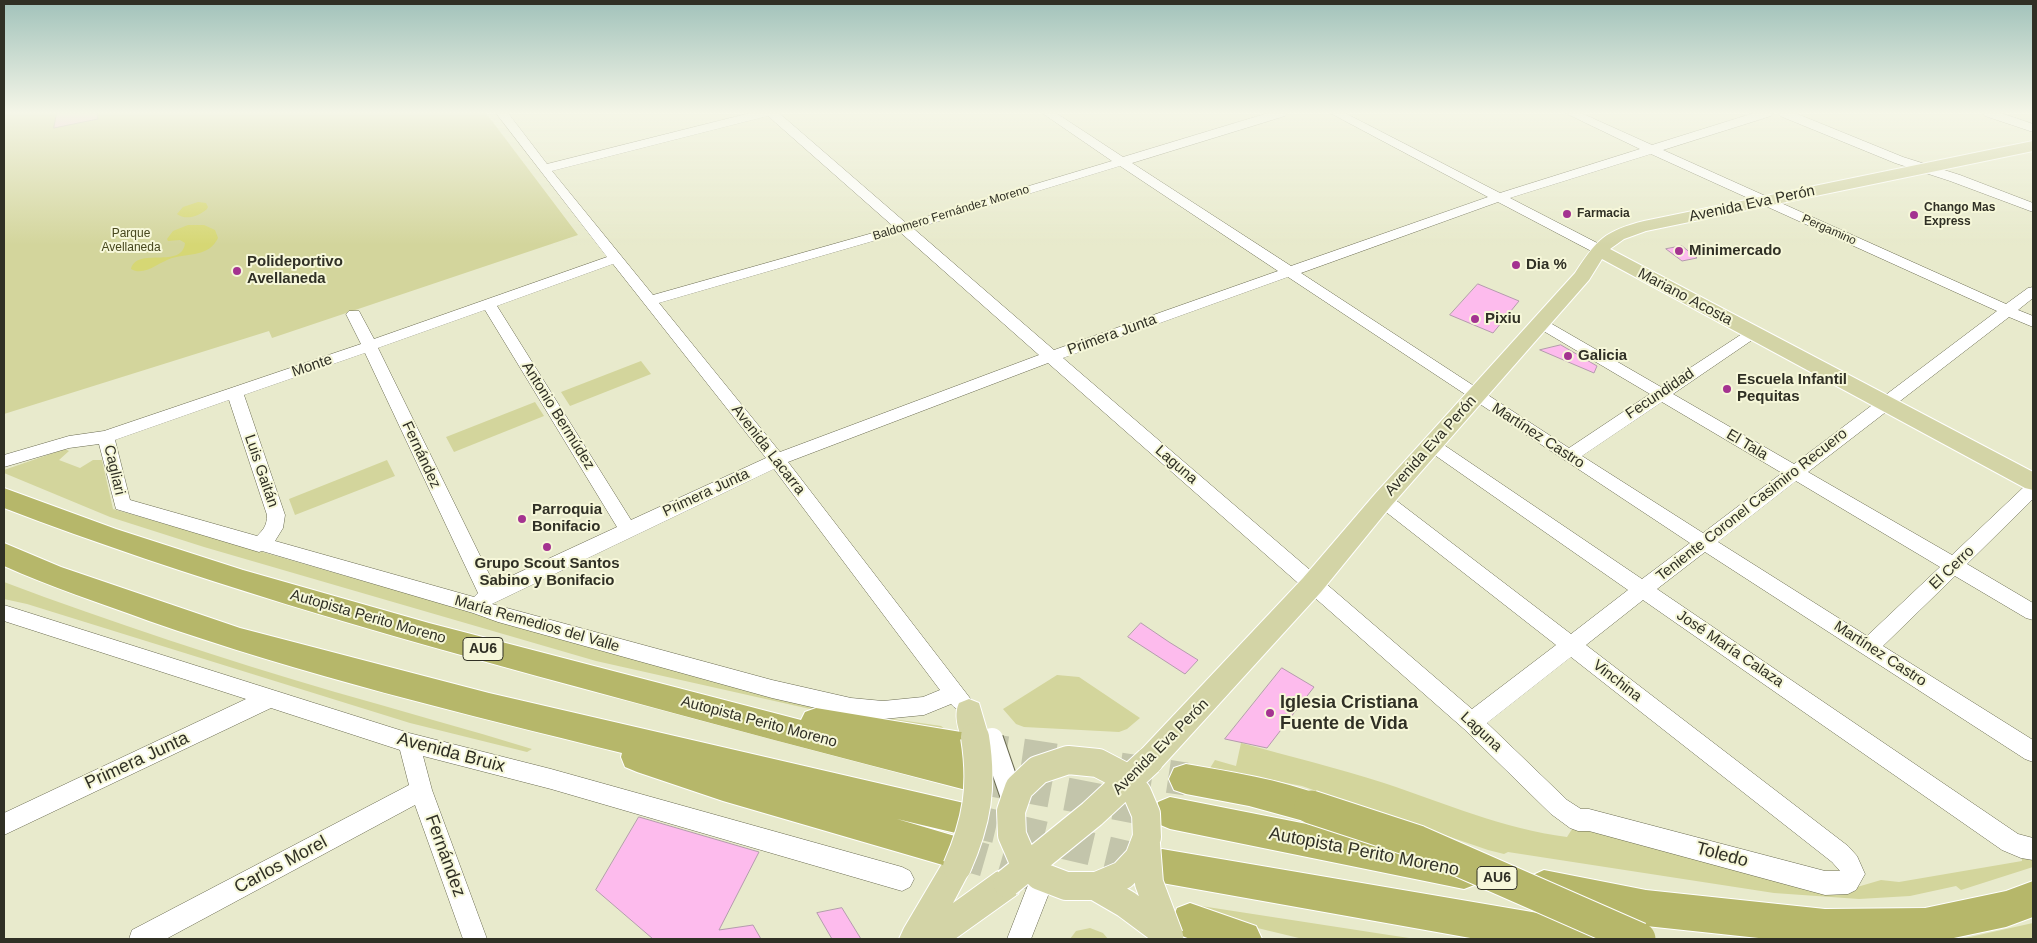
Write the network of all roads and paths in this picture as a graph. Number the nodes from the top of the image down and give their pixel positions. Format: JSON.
{"nodes":[{"id":1,"x":535,"y":157,"type":"edge"},
{"id":2,"x":591,"y":157,"type":"edge"},
{"id":3,"x":823,"y":157,"type":"edge"},
{"id":4,"x":1114,"y":157,"type":"edge"},
{"id":5,"x":1133,"y":157,"type":"edge"},
{"id":6,"x":1419,"y":157,"type":"edge"},
{"id":7,"x":1625,"y":157,"type":"edge"},
{"id":8,"x":1668,"y":157,"type":"edge"},
{"id":9,"x":1892,"y":157,"type":"edge"},
{"id":10,"x":1979,"y":157,"type":"edge"},
{"id":11,"x":1120,"y":161,"type":"junction"},
{"id":12,"x":1925,"y":168,"type":"junction"},
{"id":13,"x":544,"y":169,"type":"junction"},
{"id":14,"x":1497,"y":198,"type":"junction"},
{"id":15,"x":1764,"y":200,"type":"junction"},
{"id":16,"x":2033,"y":208,"type":"edge"},
{"id":17,"x":904,"y":228,"type":"junction"},
{"id":18,"x":1600,"y":250,"type":"junction"},
{"id":19,"x":616,"y":258,"type":"junction"},
{"id":20,"x":1289,"y":273,"type":"junction"},
{"id":21,"x":2033,"y":291,"type":"edge"},
{"id":22,"x":650,"y":301,"type":"junction"},
{"id":23,"x":489,"y":304,"type":"junction"},
{"id":24,"x":2009,"y":311,"type":"junction"},
{"id":25,"x":354,"y":314,"type":"dead end"},
{"id":26,"x":2033,"y":322,"type":"edge"},
{"id":27,"x":1540,"y":323,"type":"junction"},
{"id":28,"x":1753,"y":333,"type":"junction"},
{"id":29,"x":370,"y":346,"type":"junction"},
{"id":30,"x":1052,"y":356,"type":"junction"},
{"id":31,"x":235,"y":393,"type":"junction"},
{"id":32,"x":1660,"y":393,"type":"junction"},
{"id":33,"x":1476,"y":395,"type":"junction"},
{"id":34,"x":1885,"y":402,"type":"junction"},
{"id":35,"x":106,"y":437,"type":"junction"},
{"id":36,"x":1432,"y":445,"type":"junction"},
{"id":37,"x":1569,"y":456,"type":"junction"},
{"id":38,"x":777,"y":460,"type":"junction"},
{"id":39,"x":4,"y":462,"type":"edge"},
{"id":40,"x":1794,"y":473,"type":"junction"},
{"id":41,"x":2033,"y":482,"type":"edge"},
{"id":42,"x":2033,"y":489,"type":"edge"},
{"id":43,"x":4,"y":498,"type":"edge"},
{"id":44,"x":1383,"y":500,"type":"junction"},
{"id":45,"x":122,"y":504,"type":"joint"},
{"id":46,"x":627,"y":529,"type":"junction"},
{"id":47,"x":1704,"y":542,"type":"junction"},
{"id":48,"x":259,"y":544,"type":"junction"},
{"id":49,"x":4,"y":554,"type":"edge"},
{"id":50,"x":1954,"y":566,"type":"junction"},
{"id":51,"x":1312,"y":585,"type":"junction"},
{"id":52,"x":1642,"y":589,"type":"junction"},
{"id":53,"x":483,"y":601,"type":"junction"},
{"id":54,"x":2033,"y":612,"type":"edge"},
{"id":55,"x":4,"y":613,"type":"edge"},
{"id":56,"x":1571,"y":646,"type":"junction"},
{"id":57,"x":1869,"y":647,"type":"junction"},
{"id":58,"x":270,"y":698,"type":"junction"},
{"id":59,"x":688,"y":703,"type":"junction"},
{"id":60,"x":489,"y":707,"type":"junction"},
{"id":61,"x":1472,"y":722,"type":"junction"},
{"id":62,"x":970,"y":725,"type":"junction"},
{"id":63,"x":408,"y":743,"type":"junction"},
{"id":64,"x":2033,"y":752,"type":"edge"},
{"id":65,"x":1139,"y":771,"type":"junction"},
{"id":66,"x":970,"y":776,"type":"tunnel mouth"},
{"id":67,"x":1186,"y":779,"type":"tunnel mouth"},
{"id":68,"x":421,"y":790,"type":"junction"},
{"id":69,"x":1013,"y":800,"type":"junction"},
{"id":70,"x":1170,"y":814,"type":"tunnel mouth"},
{"id":71,"x":964,"y":819,"type":"tunnel mouth"},
{"id":72,"x":1578,"y":820,"type":"joint"},
{"id":73,"x":4,"y":824,"type":"edge"},
{"id":74,"x":2032,"y":849,"type":"edge"},
{"id":75,"x":1154,"y":854,"type":"junction"},
{"id":76,"x":955,"y":859,"type":"junction"},
{"id":77,"x":1849,"y":864,"type":"joint"},
{"id":78,"x":902,"y":879,"type":"dead end"},
{"id":79,"x":1029,"y":880,"type":"junction"},
{"id":80,"x":1095,"y":886,"type":"junction"},
{"id":81,"x":2033,"y":899,"type":"edge"},
{"id":82,"x":1177,"y":932,"type":"edge"},
{"id":83,"x":141,"y":939,"type":"edge"},
{"id":84,"x":475,"y":939,"type":"edge"},
{"id":85,"x":915,"y":939,"type":"edge"},
{"id":86,"x":929,"y":939,"type":"edge"},
{"id":87,"x":1019,"y":939,"type":"edge"},
{"id":88,"x":1243,"y":939,"type":"edge"},
{"id":89,"x":1579,"y":939,"type":"edge"},
{"id":90,"x":1639,"y":939,"type":"edge"}],
"edges":[{"from":1,"to":13,"type":"street","name":"Avenida Lacarra"},
{"from":2,"to":13,"type":"street"},
{"from":3,"to":17,"type":"street","name":"Laguna"},
{"from":4,"to":11,"type":"street","name":"Martínez Castro"},
{"from":5,"to":11,"type":"street","name":"Baldomero Fernández Moreno"},
{"from":6,"to":14,"type":"street","name":"Mariano Acosta"},
{"from":7,"to":14,"type":"street","name":"Primera Junta"},
{"from":8,"to":15,"type":"street","name":"Pergamino"},
{"from":9,"to":12,"type":"street"},
{"from":10,"to":12,"type":"main road","name":"Avenida Eva Perón"},
{"from":11,"to":17,"type":"street","name":"Baldomero Fernández Moreno"},
{"from":11,"to":20,"type":"street","name":"Martínez Castro"},
{"from":12,"to":15,"type":"main road","name":"Avenida Eva Perón"},
{"from":12,"to":16,"type":"street"},
{"from":13,"to":19,"type":"street","name":"Avenida Lacarra"},
{"from":14,"to":18,"type":"street","name":"Mariano Acosta"},
{"from":14,"to":20,"type":"street","name":"Primera Junta"},
{"from":15,"to":18,"type":"main road","name":"Avenida Eva Perón"},
{"from":15,"to":24,"type":"street","name":"Pergamino"},
{"from":17,"to":22,"type":"street","name":"Baldomero Fernández Moreno"},
{"from":17,"to":30,"type":"street","name":"Laguna"},
{"from":18,"to":27,"type":"main road","name":"Avenida Eva Perón"},
{"from":18,"to":28,"type":"main road","name":"Mariano Acosta"},
{"from":19,"to":22,"type":"street","name":"Avenida Lacarra"},
{"from":19,"to":23,"type":"street","name":"Monte"},
{"from":20,"to":30,"type":"street","name":"Primera Junta"},
{"from":20,"to":33,"type":"street","name":"Martínez Castro"},
{"from":21,"to":24,"type":"street","name":"Teniente Coronel Casimiro Recuero"},
{"from":22,"to":38,"type":"street","name":"Avenida Lacarra"},
{"from":23,"to":29,"type":"street","name":"Monte"},
{"from":23,"to":46,"type":"street","name":"Antonio Bermúdez"},
{"from":24,"to":26,"type":"street","name":"Pergamino"},
{"from":24,"to":34,"type":"street","name":"Teniente Coronel Casimiro Recuero"},
{"from":25,"to":29,"type":"street","name":"Fernández"},
{"from":27,"to":32,"type":"street","name":"El Tala"},
{"from":27,"to":33,"type":"main road","name":"Avenida Eva Perón"},
{"from":28,"to":32,"type":"street","name":"Fecundidad"},
{"from":28,"to":34,"type":"main road","name":"Mariano Acosta"},
{"from":29,"to":31,"type":"street","name":"Monte"},
{"from":29,"to":53,"type":"street","name":"Fernández"},
{"from":30,"to":38,"type":"street","name":"Primera Junta"},
{"from":30,"to":51,"type":"street","name":"Laguna"},
{"from":31,"to":35,"type":"street","name":"Monte"},
{"from":31,"to":48,"type":"street","name":"Luis Gaitán"},
{"from":32,"to":37,"type":"street","name":"Fecundidad"},
{"from":32,"to":40,"type":"street","name":"El Tala"},
{"from":33,"to":36,"type":"main road","name":"Avenida Eva Perón"},
{"from":33,"to":37,"type":"street","name":"Martínez Castro"},
{"from":34,"to":40,"type":"street","name":"Teniente Coronel Casimiro Recuero"},
{"from":34,"to":41,"type":"main road","name":"Mariano Acosta"},
{"from":35,"to":39,"type":"street","name":"Monte"},
{"from":35,"to":45,"type":"street","name":"Cagliari"},
{"from":36,"to":44,"type":"main road","name":"Avenida Eva Perón"},
{"from":36,"to":52,"type":"street","name":"José María Calaza"},
{"from":37,"to":47,"type":"street","name":"Martínez Castro"},
{"from":38,"to":46,"type":"street","name":"Primera Junta"},
{"from":38,"to":62,"type":"street","name":"Avenida Lacarra"},
{"from":40,"to":47,"type":"street","name":"Teniente Coronel Casimiro Recuero"},
{"from":40,"to":50,"type":"street","name":"El Tala"},
{"from":42,"to":50,"type":"street","name":"El Cerro"},
{"from":43,"to":59,"type":"highway","name":"Autopista Perito Moreno","number":"AU6"},
{"from":44,"to":51,"type":"main road","name":"Avenida Eva Perón"},
{"from":44,"to":56,"type":"street","name":"Vinchina"},
{"from":45,"to":48,"type":"street","name":"María Remedios del Valle"},
{"from":46,"to":53,"type":"street","name":"Primera Junta"},
{"from":47,"to":52,"type":"street","name":"Teniente Coronel Casimiro Recuero"},
{"from":47,"to":57,"type":"street","name":"Martínez Castro"},
{"from":48,"to":53,"type":"street","name":"María Remedios del Valle"},
{"from":49,"to":60,"type":"highway"},
{"from":50,"to":54,"type":"street","name":"El Tala"},
{"from":50,"to":57,"type":"street","name":"El Cerro"},
{"from":51,"to":61,"type":"street","name":"Laguna"},
{"from":51,"to":65,"type":"main road","name":"Avenida Eva Perón"},
{"from":52,"to":56,"type":"street","name":"Teniente Coronel Casimiro Recuero"},
{"from":52,"to":74,"type":"street","name":"José María Calaza"},
{"from":53,"to":62,"type":"street","name":"María Remedios del Valle"},
{"from":55,"to":58,"type":"street","name":"Avenida Bruix"},
{"from":56,"to":61,"type":"street","name":"Teniente Coronel Casimiro Recuero"},
{"from":56,"to":77,"type":"street","name":"Vinchina"},
{"from":57,"to":64,"type":"street","name":"Martínez Castro"},
{"from":58,"to":63,"type":"street","name":"Avenida Bruix"},
{"from":58,"to":73,"type":"street","name":"Primera Junta"},
{"from":59,"to":62,"type":"highway"},
{"from":59,"to":66,"type":"highway","name":"Autopista Perito Moreno","number":"AU6"},
{"from":60,"to":71,"type":"highway"},
{"from":60,"to":76,"type":"highway"},
{"from":61,"to":72,"type":"street","name":"Laguna"},
{"from":62,"to":69,"type":"street","name":"Avenida Lacarra","bridge":true},
{"from":62,"to":76,"type":"main road","bridge":true},
{"from":63,"to":68,"type":"street","name":"Fernández"},
{"from":63,"to":78,"type":"street","name":"Avenida Bruix"},
{"from":65,"to":69,"type":"main road","bridge":true},
{"from":65,"to":75,"type":"main road","bridge":true},
{"from":65,"to":79,"type":"main road","name":"Avenida Eva Perón","bridge":true},
{"from":67,"to":90,"type":"highway","bridge":true},
{"from":68,"to":83,"type":"street","name":"Carlos Morel"},
{"from":68,"to":84,"type":"street","name":"Fernández"},
{"from":69,"to":79,"type":"main road","bridge":true},
{"from":70,"to":81,"type":"highway","name":"Autopista Perito Moreno","number":"AU6"},
{"from":72,"to":77,"type":"street","name":"Toledo"},
{"from":75,"to":80,"type":"main road","bridge":true},
{"from":75,"to":82,"type":"main road","bridge":true},
{"from":75,"to":89,"type":"highway"},
{"from":76,"to":85,"type":"main road"},
{"from":79,"to":80,"type":"main road","bridge":true},
{"from":79,"to":86,"type":"main road","name":"Avenida Eva Perón"},
{"from":79,"to":87,"type":"street"},
{"from":80,"to":82,"type":"main road","bridge":true},
{"from":82,"to":88,"type":"highway"}]}
